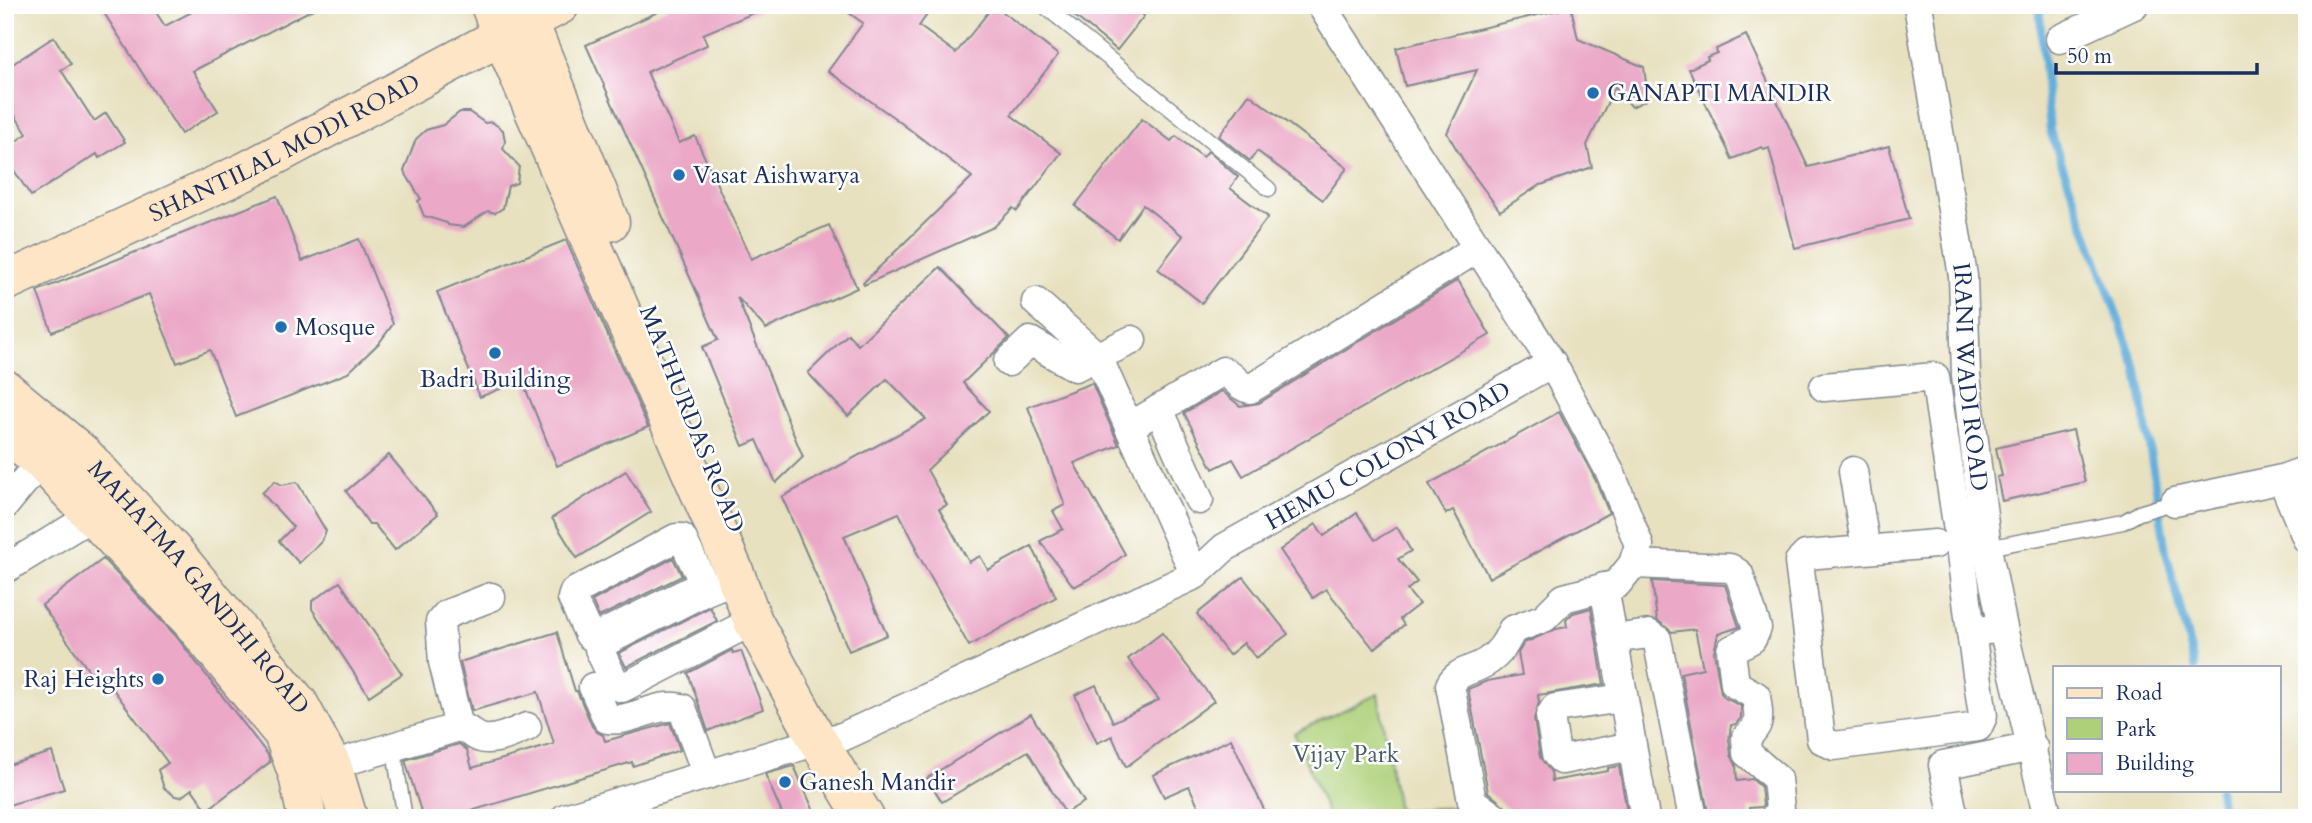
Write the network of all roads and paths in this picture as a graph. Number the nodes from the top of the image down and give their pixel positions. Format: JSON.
{"nodes":[{"id":1,"x":1043,"y":5,"type":"edge"},
{"id":2,"x":1321,"y":5,"type":"edge"},
{"id":3,"x":1918,"y":5,"type":"edge"},
{"id":4,"x":2134,"y":5,"type":"edge"},
{"id":5,"x":520,"y":15,"type":"edge"},
{"id":6,"x":2060,"y":39,"type":"dead end"},
{"id":7,"x":1269,"y":189,"type":"dead end"},
{"id":8,"x":1478,"y":248,"type":"junction"},
{"id":9,"x":5,"y":282,"type":"edge"},
{"id":10,"x":1036,"y":302,"type":"dead end"},
{"id":11,"x":1132,"y":340,"type":"dead end"},
{"id":12,"x":1098,"y":357,"type":"junction"},
{"id":13,"x":1008,"y":362,"type":"dead end"},
{"id":14,"x":1552,"y":363,"type":"junction"},
{"id":15,"x":1966,"y":375,"type":"junction"},
{"id":16,"x":1934,"y":377,"type":"junction"},
{"id":17,"x":1824,"y":387,"type":"dead end"},
{"id":18,"x":5,"y":389,"type":"edge"},
{"id":19,"x":1159,"y":409,"type":"junction"},
{"id":20,"x":1129,"y":427,"type":"junction"},
{"id":21,"x":5,"y":434,"type":"edge"},
{"id":22,"x":41,"y":461,"type":"junction"},
{"id":23,"x":1853,"y":471,"type":"dead end"},
{"id":24,"x":2294,"y":475,"type":"edge"},
{"id":25,"x":1199,"y":500,"type":"dead end"},
{"id":26,"x":2175,"y":502,"type":"joint"},
{"id":27,"x":5,"y":505,"type":"edge"},
{"id":28,"x":92,"y":516,"type":"junction"},
{"id":29,"x":1966,"y":538,"type":"junction"},
{"id":30,"x":2307,"y":539,"type":"edge"},
{"id":31,"x":1866,"y":549,"type":"junction"},
{"id":32,"x":1633,"y":564,"type":"junction"},
{"id":33,"x":5,"y":569,"type":"edge"},
{"id":34,"x":1195,"y":575,"type":"junction"},
{"id":35,"x":725,"y":578,"type":"junction"},
{"id":36,"x":1604,"y":587,"type":"junction"},
{"id":37,"x":491,"y":597,"type":"dead end"},
{"id":38,"x":756,"y":627,"type":"junction"},
{"id":39,"x":2003,"y":628,"type":"junction"},
{"id":40,"x":1971,"y":632,"type":"junction"},
{"id":41,"x":1613,"y":639,"type":"junction"},
{"id":42,"x":688,"y":663,"type":"dead end"},
{"id":43,"x":593,"y":687,"type":"dead end"},
{"id":44,"x":1623,"y":698,"type":"junction"},
{"id":45,"x":458,"y":727,"type":"junction"},
{"id":46,"x":527,"y":727,"type":"dead end"},
{"id":47,"x":830,"y":739,"type":"junction"},
{"id":48,"x":1632,"y":746,"type":"junction"},
{"id":49,"x":2033,"y":747,"type":"junction"},
{"id":50,"x":396,"y":764,"type":"dead end"},
{"id":51,"x":332,"y":765,"type":"junction"},
{"id":52,"x":707,"y":775,"type":"junction"},
{"id":53,"x":307,"y":818,"type":"edge"},
{"id":54,"x":348,"y":818,"type":"edge"},
{"id":55,"x":405,"y":818,"type":"edge"},
{"id":56,"x":565,"y":818,"type":"edge"},
{"id":57,"x":865,"y":818,"type":"edge"},
{"id":58,"x":891,"y":818,"type":"edge"},
{"id":59,"x":1495,"y":818,"type":"edge"},
{"id":60,"x":1645,"y":818,"type":"edge"},
{"id":61,"x":1693,"y":818,"type":"edge"},
{"id":62,"x":1774,"y":818,"type":"edge"},
{"id":63,"x":1954,"y":818,"type":"edge"},
{"id":64,"x":2048,"y":818,"type":"edge"}],
"edges":[{"from":1,"to":7,"type":"lane"},
{"from":2,"to":8,"type":"street"},
{"from":3,"to":15,"type":"street","name":"IRANI WADI ROAD"},
{"from":4,"to":6,"type":"street"},
{"from":5,"to":9,"type":"street","name":"SHANTILAL MODI ROAD"},
{"from":5,"to":35,"type":"street"},
{"from":5,"to":47,"type":"street","name":"MATHURDAS ROAD"},
{"from":8,"to":14,"type":"street"},
{"from":8,"to":19,"type":"street"},
{"from":10,"to":12,"type":"street"},
{"from":11,"to":12,"type":"street"},
{"from":12,"to":13,"type":"street"},
{"from":12,"to":20,"type":"street"},
{"from":14,"to":32,"type":"street"},
{"from":14,"to":34,"type":"street","name":"HEMU COLONY ROAD"},
{"from":15,"to":16,"type":"street"},
{"from":15,"to":29,"type":"street","name":"IRANI WADI ROAD"},
{"from":16,"to":17,"type":"street"},
{"from":16,"to":29,"type":"street"},
{"from":18,"to":51,"type":"street","name":"MAHATMA GANDHI ROAD"},
{"from":19,"to":20,"type":"street"},
{"from":19,"to":25,"type":"street"},
{"from":20,"to":34,"type":"street"},
{"from":21,"to":22,"type":"street","name":"MAHATMA GANDHI ROAD"},
{"from":22,"to":27,"type":"street"},
{"from":22,"to":28,"type":"street","name":"MAHATMA GANDHI ROAD"},
{"from":23,"to":31,"type":"street"},
{"from":24,"to":26,"type":"street"},
{"from":24,"to":30,"type":"street"},
{"from":26,"to":29,"type":"lane"},
{"from":28,"to":33,"type":"street"},
{"from":28,"to":53,"type":"street","name":"MAHATMA GANDHI ROAD"},
{"from":29,"to":31,"type":"street"},
{"from":29,"to":39,"type":"street","name":"IRANI WADI ROAD"},
{"from":29,"to":40,"type":"street"},
{"from":31,"to":40,"type":"street"},
{"from":32,"to":36,"type":"street"},
{"from":32,"to":62,"type":"street"},
{"from":34,"to":47,"type":"street","name":"HEMU COLONY ROAD"},
{"from":35,"to":38,"type":"street"},
{"from":35,"to":38,"type":"street"},
{"from":36,"to":41,"type":"street"},
{"from":36,"to":59,"type":"street"},
{"from":37,"to":45,"type":"street"},
{"from":38,"to":42,"type":"street"},
{"from":38,"to":47,"type":"street"},
{"from":39,"to":40,"type":"street"},
{"from":39,"to":49,"type":"street","name":"IRANI WADI ROAD"},
{"from":41,"to":44,"type":"street"},
{"from":41,"to":61,"type":"street"},
{"from":43,"to":52,"type":"street"},
{"from":44,"to":48,"type":"street"},
{"from":44,"to":48,"type":"street"},
{"from":45,"to":46,"type":"street"},
{"from":45,"to":51,"type":"street"},
{"from":47,"to":52,"type":"street"},
{"from":47,"to":57,"type":"street"},
{"from":47,"to":58,"type":"street","name":"MATHURDAS ROAD"},
{"from":48,"to":60,"type":"street"},
{"from":49,"to":63,"type":"street"},
{"from":49,"to":64,"type":"street","name":"IRANI WADI ROAD"},
{"from":50,"to":55,"type":"lane"},
{"from":51,"to":54,"type":"street","name":"MAHATMA GANDHI ROAD"},
{"from":52,"to":56,"type":"street"}]}
